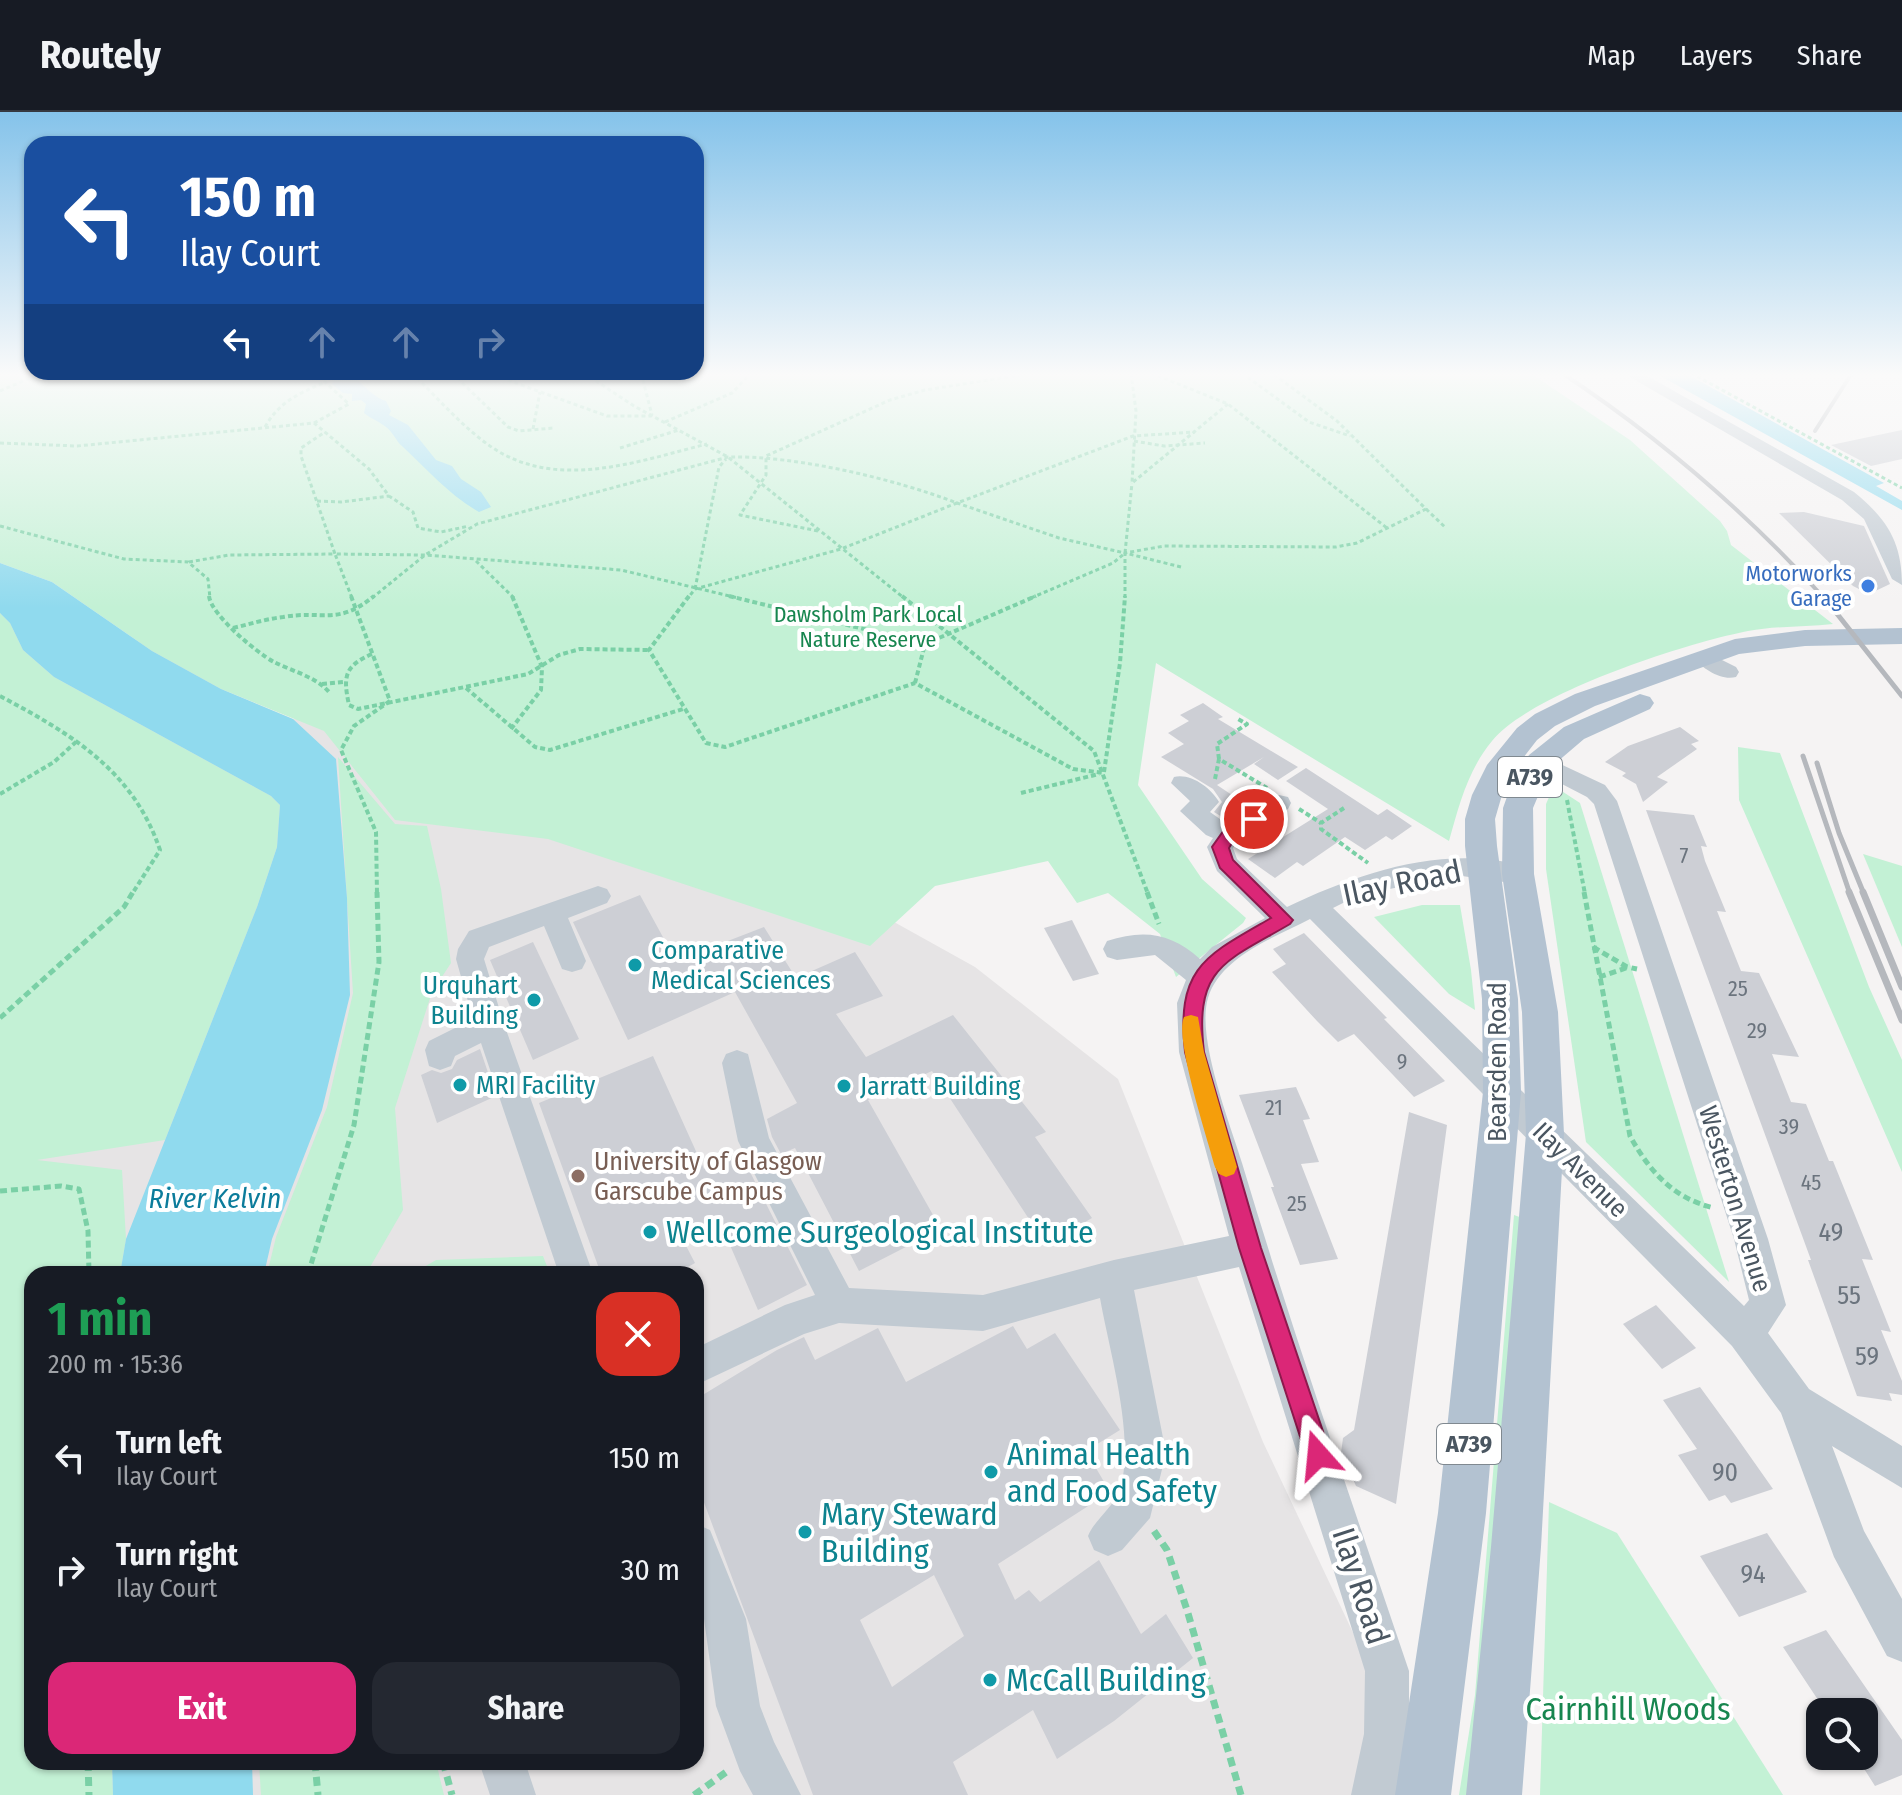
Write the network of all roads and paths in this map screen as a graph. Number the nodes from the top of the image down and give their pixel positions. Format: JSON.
{"nodes":[{"id":1,"x":302,"y":452,"type":"edge"},
{"id":2,"x":348,"y":452,"type":"edge"},
{"id":3,"x":502,"y":452,"type":"edge"},
{"id":4,"x":669,"y":452,"type":"edge"},
{"id":5,"x":720,"y":452,"type":"edge"},
{"id":6,"x":776,"y":452,"type":"edge"},
{"id":7,"x":1096,"y":452,"type":"edge"},
{"id":8,"x":1133,"y":452,"type":"edge"},
{"id":9,"x":1170,"y":452,"type":"edge"},
{"id":10,"x":1289,"y":452,"type":"edge"},
{"id":11,"x":1368,"y":452,"type":"edge"},
{"id":12,"x":1766,"y":452,"type":"edge"},
{"id":13,"x":1835,"y":452,"type":"edge"},
{"id":14,"x":766,"y":456,"type":"junction"},
{"id":15,"x":728,"y":457,"type":"junction"},
{"id":16,"x":1132,"y":483,"type":"junction"},
{"id":17,"x":761,"y":485,"type":"junction"},
{"id":18,"x":1902,"y":488,"type":"edge"},
{"id":19,"x":389,"y":496,"type":"junction"},
{"id":20,"x":317,"y":501,"type":"junction"},
{"id":21,"x":957,"y":503,"type":"junction"},
{"id":22,"x":1426,"y":509,"type":"junction"},
{"id":23,"x":477,"y":524,"type":"junction"},
{"id":24,"x":0,"y":526,"type":"edge"},
{"id":25,"x":1387,"y":528,"type":"junction"},
{"id":26,"x":1446,"y":528,"type":"dead end"},
{"id":27,"x":821,"y":532,"type":"junction"},
{"id":28,"x":841,"y":549,"type":"junction"},
{"id":29,"x":1125,"y":553,"type":"junction"},
{"id":30,"x":335,"y":554,"type":"junction"},
{"id":31,"x":425,"y":555,"type":"junction"},
{"id":32,"x":476,"y":561,"type":"junction"},
{"id":33,"x":188,"y":562,"type":"junction"},
{"id":34,"x":1181,"y":567,"type":"dead end"},
{"id":35,"x":1901,"y":576,"type":"edge"},
{"id":36,"x":695,"y":589,"type":"junction"},
{"id":37,"x":356,"y":611,"type":"junction"},
{"id":38,"x":233,"y":628,"type":"junction"},
{"id":39,"x":948,"y":633,"type":"junction"},
{"id":40,"x":1902,"y":636,"type":"edge"},
{"id":41,"x":925,"y":644,"type":"junction"},
{"id":42,"x":1902,"y":646,"type":"edge"},
{"id":43,"x":649,"y":650,"type":"junction"},
{"id":44,"x":372,"y":654,"type":"junction"},
{"id":45,"x":1716,"y":664,"type":"junction"},
{"id":46,"x":542,"y":667,"type":"junction"},
{"id":47,"x":344,"y":682,"type":"junction"},
{"id":48,"x":915,"y":683,"type":"junction"},
{"id":49,"x":322,"y":684,"type":"junction"},
{"id":50,"x":466,"y":687,"type":"junction"},
{"id":51,"x":329,"y":692,"type":"dead end"},
{"id":52,"x":0,"y":696,"type":"edge"},
{"id":53,"x":390,"y":701,"type":"junction"},
{"id":54,"x":683,"y":709,"type":"junction"},
{"id":55,"x":1238,"y":719,"type":"dead end"},
{"id":56,"x":511,"y":729,"type":"junction"},
{"id":57,"x":77,"y":741,"type":"junction"},
{"id":58,"x":1219,"y":759,"type":"junction"},
{"id":59,"x":1539,"y":762,"type":"junction"},
{"id":60,"x":1104,"y":773,"type":"junction"},
{"id":61,"x":1215,"y":781,"type":"dead end"},
{"id":62,"x":1183,"y":783,"type":"dead end"},
{"id":63,"x":1589,"y":786,"type":"junction"},
{"id":64,"x":1021,"y":793,"type":"dead end"},
{"id":65,"x":0,"y":794,"type":"edge"},
{"id":66,"x":1284,"y":802,"type":"junction"},
{"id":67,"x":1344,"y":808,"type":"dead end"},
{"id":68,"x":1321,"y":823,"type":"junction"},
{"id":69,"x":1230,"y":834,"type":"junction"},
{"id":70,"x":1367,"y":862,"type":"dead end"},
{"id":71,"x":1484,"y":869,"type":"junction"},
{"id":72,"x":1518,"y":874,"type":"junction"},
{"id":73,"x":598,"y":896,"type":"dead end"},
{"id":74,"x":552,"y":912,"type":"junction"},
{"id":75,"x":1299,"y":913,"type":"junction"},
{"id":76,"x":1168,"y":947,"type":"junction"},
{"id":77,"x":1593,"y":947,"type":"junction"},
{"id":78,"x":1117,"y":949,"type":"dead end"},
{"id":79,"x":572,"y":961,"type":"dead end"},
{"id":80,"x":1627,"y":967,"type":"junction"},
{"id":81,"x":1662,"y":972,"type":"junction"},
{"id":82,"x":1201,"y":977,"type":"junction"},
{"id":83,"x":1599,"y":977,"type":"junction"},
{"id":84,"x":0,"y":1018,"type":"edge"},
{"id":85,"x":489,"y":1024,"type":"junction"},
{"id":86,"x":440,"y":1057,"type":"dead end"},
{"id":87,"x":737,"y":1063,"type":"dead end"},
{"id":88,"x":1502,"y":1092,"type":"junction"},
{"id":89,"x":1545,"y":1134,"type":"junction"},
{"id":90,"x":0,"y":1191,"type":"edge"},
{"id":91,"x":1743,"y":1213,"type":"junction"},
{"id":92,"x":1250,"y":1248,"type":"junction"},
{"id":93,"x":89,"y":1266,"type":"edge"},
{"id":94,"x":310,"y":1266,"type":"edge"},
{"id":95,"x":573,"y":1266,"type":"edge"},
{"id":96,"x":1114,"y":1277,"type":"junction"},
{"id":97,"x":839,"y":1305,"type":"junction"},
{"id":98,"x":1745,"y":1333,"type":"junction"},
{"id":99,"x":704,"y":1363,"type":"edge"},
{"id":100,"x":1796,"y":1402,"type":"junction"},
{"id":101,"x":1902,"y":1468,"type":"edge"},
{"id":102,"x":1136,"y":1504,"type":"junction"},
{"id":103,"x":1108,"y":1536,"type":"dead end"},
{"id":104,"x":704,"y":1565,"type":"edge"},
{"id":105,"x":1902,"y":1641,"type":"edge"},
{"id":106,"x":88,"y":1770,"type":"edge"},
{"id":107,"x":316,"y":1770,"type":"edge"},
{"id":108,"x":445,"y":1770,"type":"edge"},
{"id":109,"x":505,"y":1770,"type":"edge"},
{"id":110,"x":727,"y":1772,"type":"dead end"},
{"id":111,"x":89,"y":1795,"type":"edge"},
{"id":112,"x":318,"y":1795,"type":"edge"},
{"id":113,"x":452,"y":1795,"type":"edge"},
{"id":114,"x":513,"y":1795,"type":"edge"},
{"id":115,"x":694,"y":1795,"type":"edge"},
{"id":116,"x":778,"y":1795,"type":"edge"},
{"id":117,"x":1241,"y":1795,"type":"edge"},
{"id":118,"x":1374,"y":1795,"type":"edge"},
{"id":119,"x":1423,"y":1795,"type":"edge"},
{"id":120,"x":1494,"y":1795,"type":"edge"}],
"edges":[{"from":1,"to":20,"type":"path"},
{"from":2,"to":19,"type":"path"},
{"from":3,"to":4,"type":"path"},
{"from":5,"to":15,"type":"path"},
{"from":6,"to":14,"type":"path"},
{"from":7,"to":21,"type":"path"},
{"from":8,"to":16,"type":"path"},
{"from":9,"to":16,"type":"path"},
{"from":10,"to":25,"type":"path"},
{"from":11,"to":22,"type":"path"},
{"from":12,"to":35,"type":"street"},
{"from":13,"to":18,"type":"path"},
{"from":14,"to":15,"type":"path"},
{"from":14,"to":17,"type":"path"},
{"from":14,"to":21,"type":"path"},
{"from":15,"to":17,"type":"path"},
{"from":15,"to":23,"type":"path"},
{"from":15,"to":36,"type":"path"},
{"from":16,"to":29,"type":"path"},
{"from":17,"to":27,"type":"path"},
{"from":17,"to":27,"type":"path"},
{"from":19,"to":20,"type":"path"},
{"from":19,"to":23,"type":"path"},
{"from":20,"to":30,"type":"path"},
{"from":21,"to":28,"type":"path"},
{"from":21,"to":29,"type":"path"},
{"from":22,"to":25,"type":"path"},
{"from":22,"to":26,"type":"path"},
{"from":23,"to":31,"type":"path"},
{"from":24,"to":33,"type":"path"},
{"from":25,"to":29,"type":"path"},
{"from":27,"to":28,"type":"path"},
{"from":28,"to":36,"type":"path"},
{"from":28,"to":39,"type":"path"},
{"from":29,"to":34,"type":"path"},
{"from":29,"to":39,"type":"path"},
{"from":29,"to":60,"type":"path"},
{"from":30,"to":31,"type":"path"},
{"from":30,"to":33,"type":"path"},
{"from":30,"to":37,"type":"path"},
{"from":31,"to":32,"type":"path"},
{"from":31,"to":37,"type":"path"},
{"from":32,"to":36,"type":"path"},
{"from":32,"to":46,"type":"path"},
{"from":33,"to":38,"type":"path"},
{"from":36,"to":41,"type":"path"},
{"from":36,"to":43,"type":"path"},
{"from":37,"to":38,"type":"path"},
{"from":37,"to":44,"type":"path"},
{"from":38,"to":49,"type":"path"},
{"from":39,"to":41,"type":"path"},
{"from":39,"to":60,"type":"path"},
{"from":40,"to":45,"type":"main road","name":"Bearsden Road","number":"A739"},
{"from":41,"to":48,"type":"path"},
{"from":42,"to":45,"type":"main road","name":"Bearsden Road","number":"A739"},
{"from":43,"to":46,"type":"path"},
{"from":43,"to":54,"type":"path"},
{"from":44,"to":47,"type":"path"},
{"from":44,"to":53,"type":"path"},
{"from":45,"to":59,"type":"main road","name":"Bearsden Road","number":"A739"},
{"from":45,"to":71,"type":"main road","name":"Bearsden Road","number":"A739"},
{"from":46,"to":50,"type":"path"},
{"from":46,"to":56,"type":"path"},
{"from":47,"to":49,"type":"path"},
{"from":47,"to":53,"type":"path"},
{"from":48,"to":54,"type":"path"},
{"from":48,"to":60,"type":"path"},
{"from":49,"to":51,"type":"path"},
{"from":50,"to":53,"type":"path"},
{"from":50,"to":56,"type":"path"},
{"from":52,"to":57,"type":"path"},
{"from":53,"to":94,"type":"path"},
{"from":54,"to":56,"type":"path"},
{"from":55,"to":58,"type":"path"},
{"from":57,"to":65,"type":"path"},
{"from":57,"to":84,"type":"path"},
{"from":58,"to":61,"type":"path"},
{"from":58,"to":66,"type":"path"},
{"from":59,"to":63,"type":"street"},
{"from":59,"to":72,"type":"main road","name":"Bearsden Road","number":"A739"},
{"from":60,"to":64,"type":"path"},
{"from":60,"to":76,"type":"path"},
{"from":62,"to":69,"type":"street"},
{"from":63,"to":77,"type":"path"},
{"from":63,"to":81,"type":"street","name":"Westerton Avenue"},
{"from":66,"to":68,"type":"path"},
{"from":66,"to":69,"type":"street"},
{"from":67,"to":68,"type":"path"},
{"from":68,"to":70,"type":"path"},
{"from":69,"to":75,"type":"street","name":"Ilay Avenue"},
{"from":71,"to":72,"type":"street","name":"Ilay Road"},
{"from":71,"to":75,"type":"street","name":"Ilay Road"},
{"from":71,"to":88,"type":"main road","name":"Bearsden Road","number":"A739"},
{"from":72,"to":89,"type":"main road","name":"Bearsden Road","number":"A739"},
{"from":73,"to":74,"type":"street"},
{"from":74,"to":79,"type":"street"},
{"from":74,"to":85,"type":"street"},
{"from":75,"to":82,"type":"street","name":"Ilay Road"},
{"from":75,"to":88,"type":"street","name":"Ilay Avenue"},
{"from":76,"to":78,"type":"street"},
{"from":76,"to":82,"type":"street"},
{"from":77,"to":80,"type":"path"},
{"from":77,"to":83,"type":"path"},
{"from":80,"to":81,"type":"path"},
{"from":80,"to":83,"type":"path"},
{"from":81,"to":91,"type":"street","name":"Westerton Avenue"},
{"from":82,"to":92,"type":"street","name":"Ilay Road"},
{"from":83,"to":91,"type":"path"},
{"from":85,"to":86,"type":"street"},
{"from":85,"to":95,"type":"street"},
{"from":87,"to":97,"type":"street"},
{"from":88,"to":89,"type":"street","name":"Ilay Avenue"},
{"from":88,"to":119,"type":"main road","name":"Bearsden Road","number":"A739"},
{"from":89,"to":98,"type":"street","name":"Ilay Avenue"},
{"from":89,"to":120,"type":"main road","name":"Bearsden Road","number":"A739"},
{"from":90,"to":93,"type":"path"},
{"from":91,"to":98,"type":"street","name":"Westerton Avenue"},
{"from":92,"to":96,"type":"street"},
{"from":92,"to":118,"type":"street","name":"Ilay Road"},
{"from":96,"to":97,"type":"street"},
{"from":96,"to":102,"type":"street"},
{"from":97,"to":99,"type":"street"},
{"from":98,"to":100,"type":"street","name":"Westerton Avenue"},
{"from":100,"to":101,"type":"street"},
{"from":100,"to":105,"type":"street","name":"Westerton Avenue"},
{"from":102,"to":103,"type":"street"},
{"from":102,"to":117,"type":"path"},
{"from":104,"to":116,"type":"street"},
{"from":106,"to":111,"type":"path"},
{"from":107,"to":112,"type":"path"},
{"from":108,"to":113,"type":"path"},
{"from":109,"to":114,"type":"street"},
{"from":110,"to":115,"type":"path"}]}
